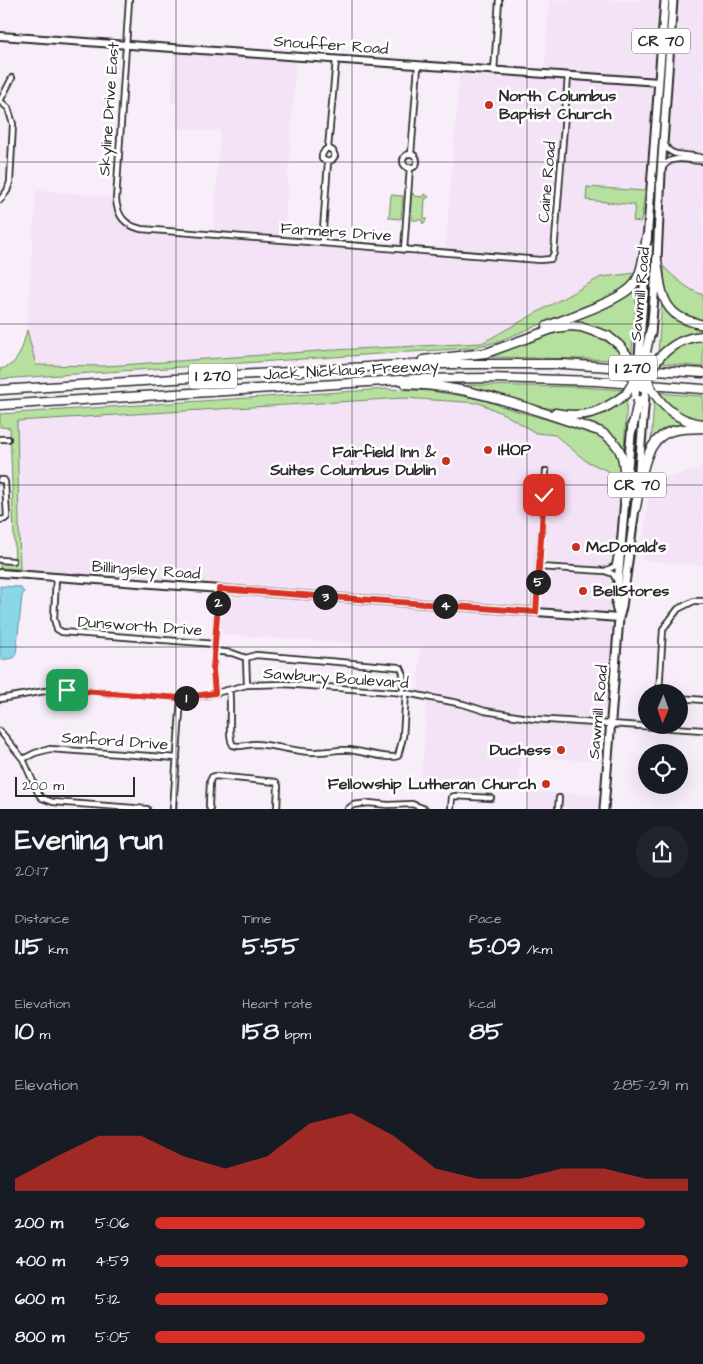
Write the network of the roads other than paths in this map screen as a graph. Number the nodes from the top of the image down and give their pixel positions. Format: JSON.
{"nodes":[{"id":1,"x":129,"y":0,"type":"edge"},
{"id":2,"x":499,"y":0,"type":"edge"},
{"id":3,"x":664,"y":0,"type":"edge"},
{"id":4,"x":673,"y":0,"type":"edge"},
{"id":5,"x":0,"y":36,"type":"edge"},
{"id":6,"x":126,"y":44,"type":"junction"},
{"id":7,"x":336,"y":60,"type":"junction"},
{"id":8,"x":418,"y":66,"type":"junction"},
{"id":9,"x":494,"y":71,"type":"junction"},
{"id":10,"x":568,"y":76,"type":"junction"},
{"id":11,"x":12,"y":78,"type":"dead end"},
{"id":12,"x":659,"y":82,"type":"junction"},
{"id":13,"x":0,"y":101,"type":"edge"},
{"id":14,"x":665,"y":120,"type":"junction"},
{"id":15,"x":664,"y":134,"type":"junction"},
{"id":16,"x":328,"y":148,"type":"junction"},
{"id":17,"x":411,"y":154,"type":"junction"},
{"id":18,"x":703,"y":159,"type":"edge"},
{"id":19,"x":328,"y":162,"type":"junction"},
{"id":20,"x":410,"y":167,"type":"junction"},
{"id":21,"x":661,"y":173,"type":"junction"},
{"id":22,"x":0,"y":200,"type":"edge"},
{"id":23,"x":122,"y":218,"type":"joint"},
{"id":24,"x":647,"y":236,"type":"junction"},
{"id":25,"x":322,"y":243,"type":"junction"},
{"id":26,"x":404,"y":250,"type":"junction"},
{"id":27,"x":551,"y":259,"type":"joint"},
{"id":28,"x":657,"y":260,"type":"junction"},
{"id":29,"x":703,"y":326,"type":"edge"},
{"id":30,"x":651,"y":329,"type":"joint"},
{"id":31,"x":703,"y":336,"type":"edge"},
{"id":32,"x":506,"y":345,"type":"junction"},
{"id":33,"x":643,"y":354,"type":"junction"},
{"id":34,"x":643,"y":364,"type":"junction"},
{"id":35,"x":389,"y":365,"type":"junction"},
{"id":36,"x":703,"y":373,"type":"edge"},
{"id":37,"x":637,"y":376,"type":"junction"},
{"id":38,"x":647,"y":377,"type":"junction"},
{"id":39,"x":337,"y":384,"type":"junction"},
{"id":40,"x":641,"y":387,"type":"junction"},
{"id":41,"x":703,"y":389,"type":"edge"},
{"id":42,"x":0,"y":390,"type":"edge"},
{"id":43,"x":641,"y":398,"type":"junction"},
{"id":44,"x":516,"y":404,"type":"junction"},
{"id":45,"x":0,"y":405,"type":"edge"},
{"id":46,"x":703,"y":426,"type":"edge"},
{"id":47,"x":632,"y":430,"type":"joint"},
{"id":48,"x":0,"y":440,"type":"edge"},
{"id":49,"x":8,"y":440,"type":"dead end"},
{"id":50,"x":546,"y":471,"type":"dead end"},
{"id":51,"x":0,"y":480,"type":"edge"},
{"id":52,"x":625,"y":504,"type":"junction"},
{"id":53,"x":636,"y":507,"type":"junction"},
{"id":54,"x":0,"y":520,"type":"edge"},
{"id":55,"x":622,"y":540,"type":"junction"},
{"id":56,"x":0,"y":560,"type":"edge"},
{"id":57,"x":13,"y":561,"type":"dead end"},
{"id":58,"x":539,"y":567,"type":"junction"},
{"id":59,"x":605,"y":571,"type":"junction"},
{"id":60,"x":0,"y":573,"type":"edge"},
{"id":61,"x":56,"y":577,"type":"junction"},
{"id":62,"x":618,"y":583,"type":"junction"},
{"id":63,"x":219,"y":589,"type":"junction"},
{"id":64,"x":703,"y":600,"type":"edge"},
{"id":65,"x":536,"y":612,"type":"junction"},
{"id":66,"x":619,"y":618,"type":"junction"},
{"id":67,"x":215,"y":644,"type":"junction"},
{"id":68,"x":214,"y":652,"type":"junction"},
{"id":69,"x":246,"y":658,"type":"junction"},
{"id":70,"x":660,"y":684,"type":"edge"},
{"id":71,"x":247,"y":685,"type":"junction"},
{"id":72,"x":229,"y":690,"type":"junction"},
{"id":73,"x":215,"y":693,"type":"junction"},
{"id":74,"x":404,"y":693,"type":"junction"},
{"id":75,"x":181,"y":698,"type":"junction"},
{"id":76,"x":0,"y":699,"type":"edge"},
{"id":77,"x":688,"y":699,"type":"edge"},
{"id":78,"x":703,"y":700,"type":"edge"},
{"id":79,"x":610,"y":725,"type":"junction"},
{"id":80,"x":638,"y":726,"type":"edge"},
{"id":81,"x":688,"y":729,"type":"edge"},
{"id":82,"x":703,"y":730,"type":"edge"},
{"id":83,"x":0,"y":731,"type":"edge"},
{"id":84,"x":177,"y":758,"type":"junction"},
{"id":85,"x":23,"y":759,"type":"junction"},
{"id":86,"x":492,"y":798,"type":"dead end"},
{"id":87,"x":559,"y":798,"type":"dead end"},
{"id":88,"x":147,"y":809,"type":"edge"},
{"id":89,"x":173,"y":809,"type":"edge"},
{"id":90,"x":210,"y":809,"type":"edge"},
{"id":91,"x":276,"y":809,"type":"edge"},
{"id":92,"x":348,"y":809,"type":"edge"},
{"id":93,"x":425,"y":809,"type":"edge"},
{"id":94,"x":452,"y":809,"type":"edge"},
{"id":95,"x":558,"y":809,"type":"edge"},
{"id":96,"x":604,"y":809,"type":"edge"}],
"edges":[{"from":1,"to":6,"type":"street","name":"Skyline Drive East"},
{"from":2,"to":9,"type":"street"},
{"from":3,"to":12,"type":"main road","name":"Sawmill Road","number":"CR 70"},
{"from":4,"to":14,"type":"main road","name":"Sawmill Road","number":"CR 70"},
{"from":5,"to":6,"type":"main road","name":"Snouffer Road"},
{"from":6,"to":7,"type":"main road","name":"Snouffer Road"},
{"from":6,"to":23,"type":"street","name":"Skyline Drive East"},
{"from":7,"to":8,"type":"main road","name":"Snouffer Road"},
{"from":7,"to":16,"type":"street"},
{"from":8,"to":9,"type":"main road","name":"Snouffer Road"},
{"from":8,"to":17,"type":"street"},
{"from":9,"to":10,"type":"main road","name":"Snouffer Road"},
{"from":10,"to":12,"type":"main road","name":"Snouffer Road"},
{"from":10,"to":27,"type":"street","name":"Caine Road"},
{"from":11,"to":13,"type":"street"},
{"from":12,"to":14,"type":"main road"},
{"from":12,"to":24,"type":"main road","name":"Sawmill Road","number":"CR 70"},
{"from":13,"to":22,"type":"street"},
{"from":14,"to":15,"type":"main road","name":"Sawmill Road","number":"CR 70"},
{"from":15,"to":18,"type":"street"},
{"from":15,"to":21,"type":"main road","name":"Sawmill Road","number":"CR 70"},
{"from":16,"to":19,"type":"street"},
{"from":16,"to":19,"type":"street"},
{"from":17,"to":20,"type":"street"},
{"from":17,"to":20,"type":"street"},
{"from":18,"to":21,"type":"street"},
{"from":19,"to":25,"type":"street"},
{"from":20,"to":26,"type":"street"},
{"from":21,"to":28,"type":"main road","name":"Sawmill Road","number":"CR 70"},
{"from":23,"to":25,"type":"street","name":"Farmers Drive"},
{"from":24,"to":32,"type":"highway"},
{"from":24,"to":33,"type":"main road","name":"Sawmill Road","number":"CR 70"},
{"from":25,"to":26,"type":"street","name":"Farmers Drive"},
{"from":26,"to":27,"type":"street","name":"Farmers Drive"},
{"from":28,"to":29,"type":"highway"},
{"from":28,"to":30,"type":"main road","name":"Sawmill Road","number":"CR 70"},
{"from":30,"to":33,"type":"highway"},
{"from":31,"to":38,"type":"highway","bridge":true},
{"from":32,"to":35,"type":"highway"},
{"from":32,"to":37,"type":"highway","bridge":true},
{"from":33,"to":34,"type":"highway"},
{"from":33,"to":37,"type":"main road","name":"Sawmill Road","number":"CR 70","bridge":true},
{"from":33,"to":38,"type":"main road","name":"Sawmill Road","number":"CR 70","bridge":true},
{"from":34,"to":37,"type":"highway","bridge":true},
{"from":34,"to":38,"type":"highway","bridge":true},
{"from":35,"to":36,"type":"highway","name":"Jack Nicklaus Freeway","number":"I 270"},
{"from":35,"to":42,"type":"highway","name":"Jack Nicklaus Freeway","number":"I 270"},
{"from":37,"to":40,"type":"highway","bridge":true},
{"from":37,"to":43,"type":"main road","name":"Sawmill Road","number":"CR 70","bridge":true},
{"from":37,"to":44,"type":"highway","bridge":true},
{"from":38,"to":40,"type":"highway","bridge":true},
{"from":38,"to":43,"type":"main road","name":"Sawmill Road","number":"CR 70","bridge":true},
{"from":38,"to":46,"type":"highway","bridge":true},
{"from":39,"to":41,"type":"highway","name":"Jack Nicklaus Freeway","number":"I 270"},
{"from":39,"to":44,"type":"highway"},
{"from":39,"to":45,"type":"highway","name":"Jack Nicklaus Freeway","number":"I 270"},
{"from":40,"to":43,"type":"highway","bridge":true},
{"from":43,"to":47,"type":"highway"},
{"from":43,"to":53,"type":"main road","name":"Sawmill Road","number":"CR 70"},
{"from":44,"to":52,"type":"highway"},
{"from":46,"to":53,"type":"highway"},
{"from":47,"to":52,"type":"main road","name":"Sawmill Road","number":"CR 70"},
{"from":48,"to":49,"type":"street"},
{"from":50,"to":58,"type":"street"},
{"from":51,"to":54,"type":"street"},
{"from":52,"to":55,"type":"main road","name":"Sawmill Road","number":"CR 70"},
{"from":53,"to":66,"type":"main road","name":"Sawmill Road","number":"CR 70"},
{"from":55,"to":59,"type":"street"},
{"from":55,"to":62,"type":"main road","name":"Sawmill Road","number":"CR 70"},
{"from":56,"to":57,"type":"street"},
{"from":58,"to":59,"type":"street"},
{"from":58,"to":65,"type":"street"},
{"from":59,"to":62,"type":"street"},
{"from":60,"to":61,"type":"main road","name":"Billingsley Road"},
{"from":61,"to":63,"type":"main road","name":"Billingsley Road"},
{"from":61,"to":67,"type":"street","name":"Dunsworth Drive"},
{"from":62,"to":66,"type":"main road","name":"Sawmill Road","number":"CR 70"},
{"from":63,"to":65,"type":"main road","name":"Billingsley Road"},
{"from":63,"to":67,"type":"street"},
{"from":64,"to":70,"type":"street"},
{"from":65,"to":66,"type":"main road","name":"Billingsley Road"},
{"from":66,"to":79,"type":"main road","name":"Sawmill Road","number":"CR 70"},
{"from":67,"to":68,"type":"street"},
{"from":68,"to":69,"type":"street"},
{"from":68,"to":73,"type":"street"},
{"from":69,"to":71,"type":"street"},
{"from":69,"to":74,"type":"street"},
{"from":71,"to":72,"type":"street","name":"Sawbury Boulevard"},
{"from":71,"to":74,"type":"street","name":"Sawbury Boulevard"},
{"from":72,"to":73,"type":"street","name":"Sawbury Boulevard"},
{"from":72,"to":74,"type":"street"},
{"from":73,"to":75,"type":"street","name":"Sawbury Boulevard"},
{"from":74,"to":79,"type":"street","name":"Sawbury Boulevard"},
{"from":75,"to":76,"type":"street","name":"Sawbury Boulevard"},
{"from":75,"to":84,"type":"street"},
{"from":77,"to":78,"type":"street"},
{"from":79,"to":80,"type":"street","name":"Sawbury Boulevard"},
{"from":79,"to":96,"type":"main road","name":"Sawmill Road","number":"CR 70"},
{"from":81,"to":82,"type":"street","name":"Sawbury Boulevard"},
{"from":83,"to":85,"type":"street"},
{"from":84,"to":85,"type":"street","name":"Sanford Drive"},
{"from":84,"to":89,"type":"street"},
{"from":85,"to":88,"type":"street"},
{"from":86,"to":94,"type":"street"},
{"from":87,"to":95,"type":"street"},
{"from":90,"to":91,"type":"street"},
{"from":92,"to":93,"type":"street"}]}
